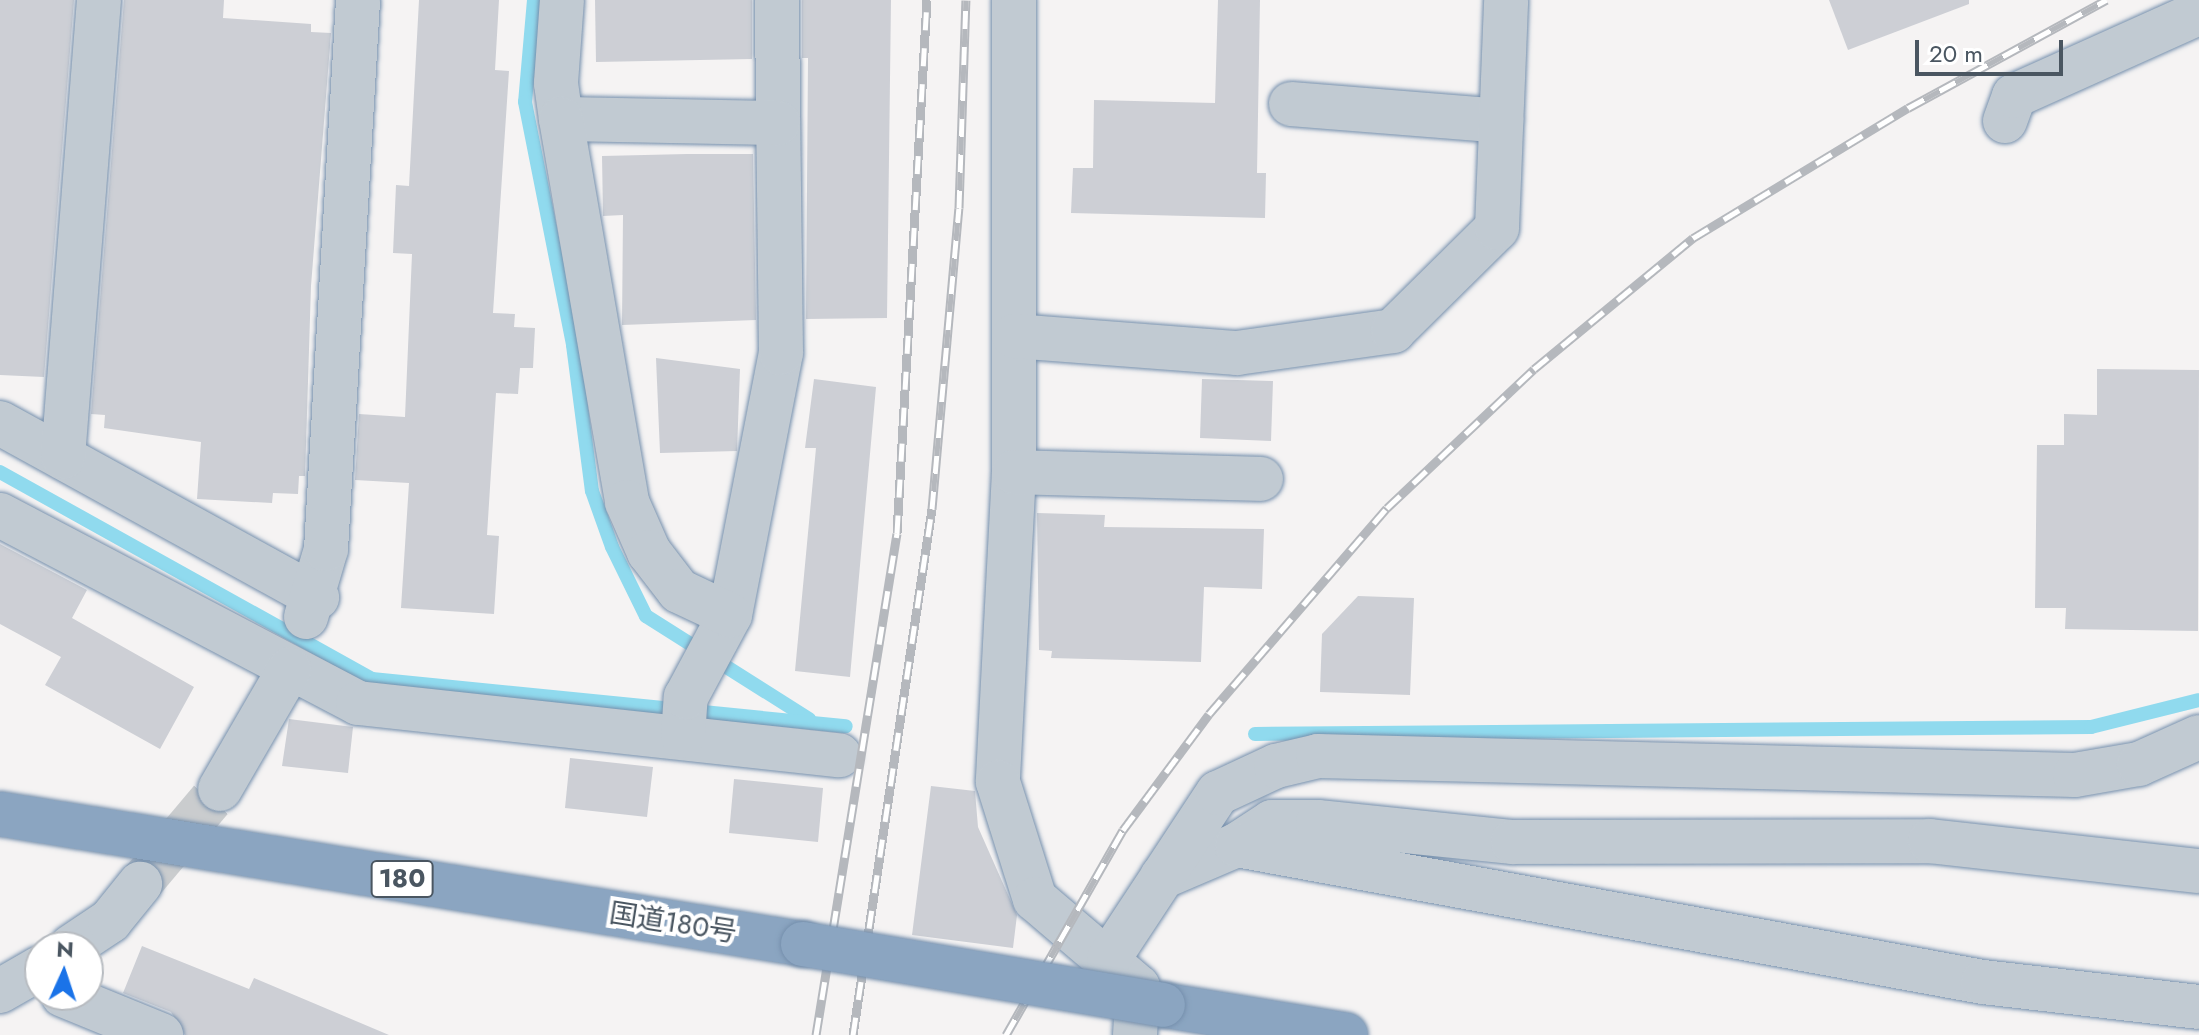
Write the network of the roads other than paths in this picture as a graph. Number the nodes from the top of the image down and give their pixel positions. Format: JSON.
{"nodes":[{"id":1,"x":99,"y":0,"type":"edge"},
{"id":2,"x":358,"y":0,"type":"edge"},
{"id":3,"x":562,"y":0,"type":"edge"},
{"id":4,"x":777,"y":0,"type":"edge"},
{"id":5,"x":1014,"y":0,"type":"edge"},
{"id":6,"x":1506,"y":0,"type":"edge"},
{"id":7,"x":2199,"y":13,"type":"edge"},
{"id":8,"x":1291,"y":104,"type":"dead end"},
{"id":9,"x":561,"y":119,"type":"junction"},
{"id":10,"x":1501,"y":121,"type":"junction"},
{"id":11,"x":2005,"y":121,"type":"dead end"},
{"id":12,"x":778,"y":123,"type":"junction"},
{"id":13,"x":1014,"y":336,"type":"junction"},
{"id":14,"x":0,"y":423,"type":"edge"},
{"id":15,"x":63,"y":457,"type":"junction"},
{"id":16,"x":1014,"y":472,"type":"junction"},
{"id":17,"x":1261,"y":479,"type":"dead end"},
{"id":18,"x":0,"y":515,"type":"edge"},
{"id":19,"x":725,"y":626,"type":"junction"},
{"id":20,"x":289,"y":670,"type":"junction"},
{"id":21,"x":688,"y":708,"type":"junction"},
{"id":22,"x":2199,"y":737,"type":"edge"},
{"id":23,"x":839,"y":755,"type":"dead end"},
{"id":24,"x":220,"y":789,"type":"tunnel mouth"},
{"id":25,"x":0,"y":814,"type":"edge"},
{"id":26,"x":1604,"y":842,"type":"junction"},
{"id":27,"x":1237,"y":845,"type":"junction"},
{"id":28,"x":2199,"y":871,"type":"edge"},
{"id":29,"x":1162,"y":877,"type":"junction"},
{"id":30,"x":140,"y":884,"type":"tunnel mouth"},
{"id":31,"x":1613,"y":914,"type":"junction"},
{"id":32,"x":95,"y":931,"type":"edge"},
{"id":33,"x":1109,"y":958,"type":"junction"},
{"id":34,"x":2199,"y":1007,"type":"edge"},
{"id":35,"x":102,"y":1011,"type":"edge"},
{"id":36,"x":1149,"y":1020,"type":"edge"},
{"id":37,"x":161,"y":1035,"type":"edge"},
{"id":38,"x":1346,"y":1035,"type":"edge"}],
"edges":[{"from":1,"to":15,"type":"street"},
{"from":2,"to":15,"type":"street"},
{"from":3,"to":9,"type":"street"},
{"from":4,"to":12,"type":"street"},
{"from":5,"to":13,"type":"street"},
{"from":6,"to":10,"type":"street"},
{"from":7,"to":11,"type":"street"},
{"from":8,"to":10,"type":"street"},
{"from":9,"to":12,"type":"street"},
{"from":9,"to":19,"type":"street"},
{"from":10,"to":13,"type":"street"},
{"from":12,"to":19,"type":"street"},
{"from":13,"to":16,"type":"street"},
{"from":14,"to":15,"type":"street"},
{"from":16,"to":17,"type":"street"},
{"from":16,"to":33,"type":"street"},
{"from":18,"to":20,"type":"street"},
{"from":19,"to":21,"type":"street"},
{"from":20,"to":21,"type":"street"},
{"from":20,"to":24,"type":"street"},
{"from":21,"to":23,"type":"street"},
{"from":22,"to":29,"type":"street"},
{"from":25,"to":36,"type":"highway","name":"国道180号","number":"180","bridge":true},
{"from":26,"to":27,"type":"street"},
{"from":26,"to":28,"type":"street"},
{"from":26,"to":31,"type":"street"},
{"from":27,"to":29,"type":"street"},
{"from":27,"to":31,"type":"street"},
{"from":29,"to":33,"type":"street"},
{"from":30,"to":32,"type":"street"},
{"from":31,"to":34,"type":"street"},
{"from":33,"to":36,"type":"street"},
{"from":35,"to":37,"type":"street"},
{"from":36,"to":38,"type":"highway","name":"国道180号","number":"180"}]}
